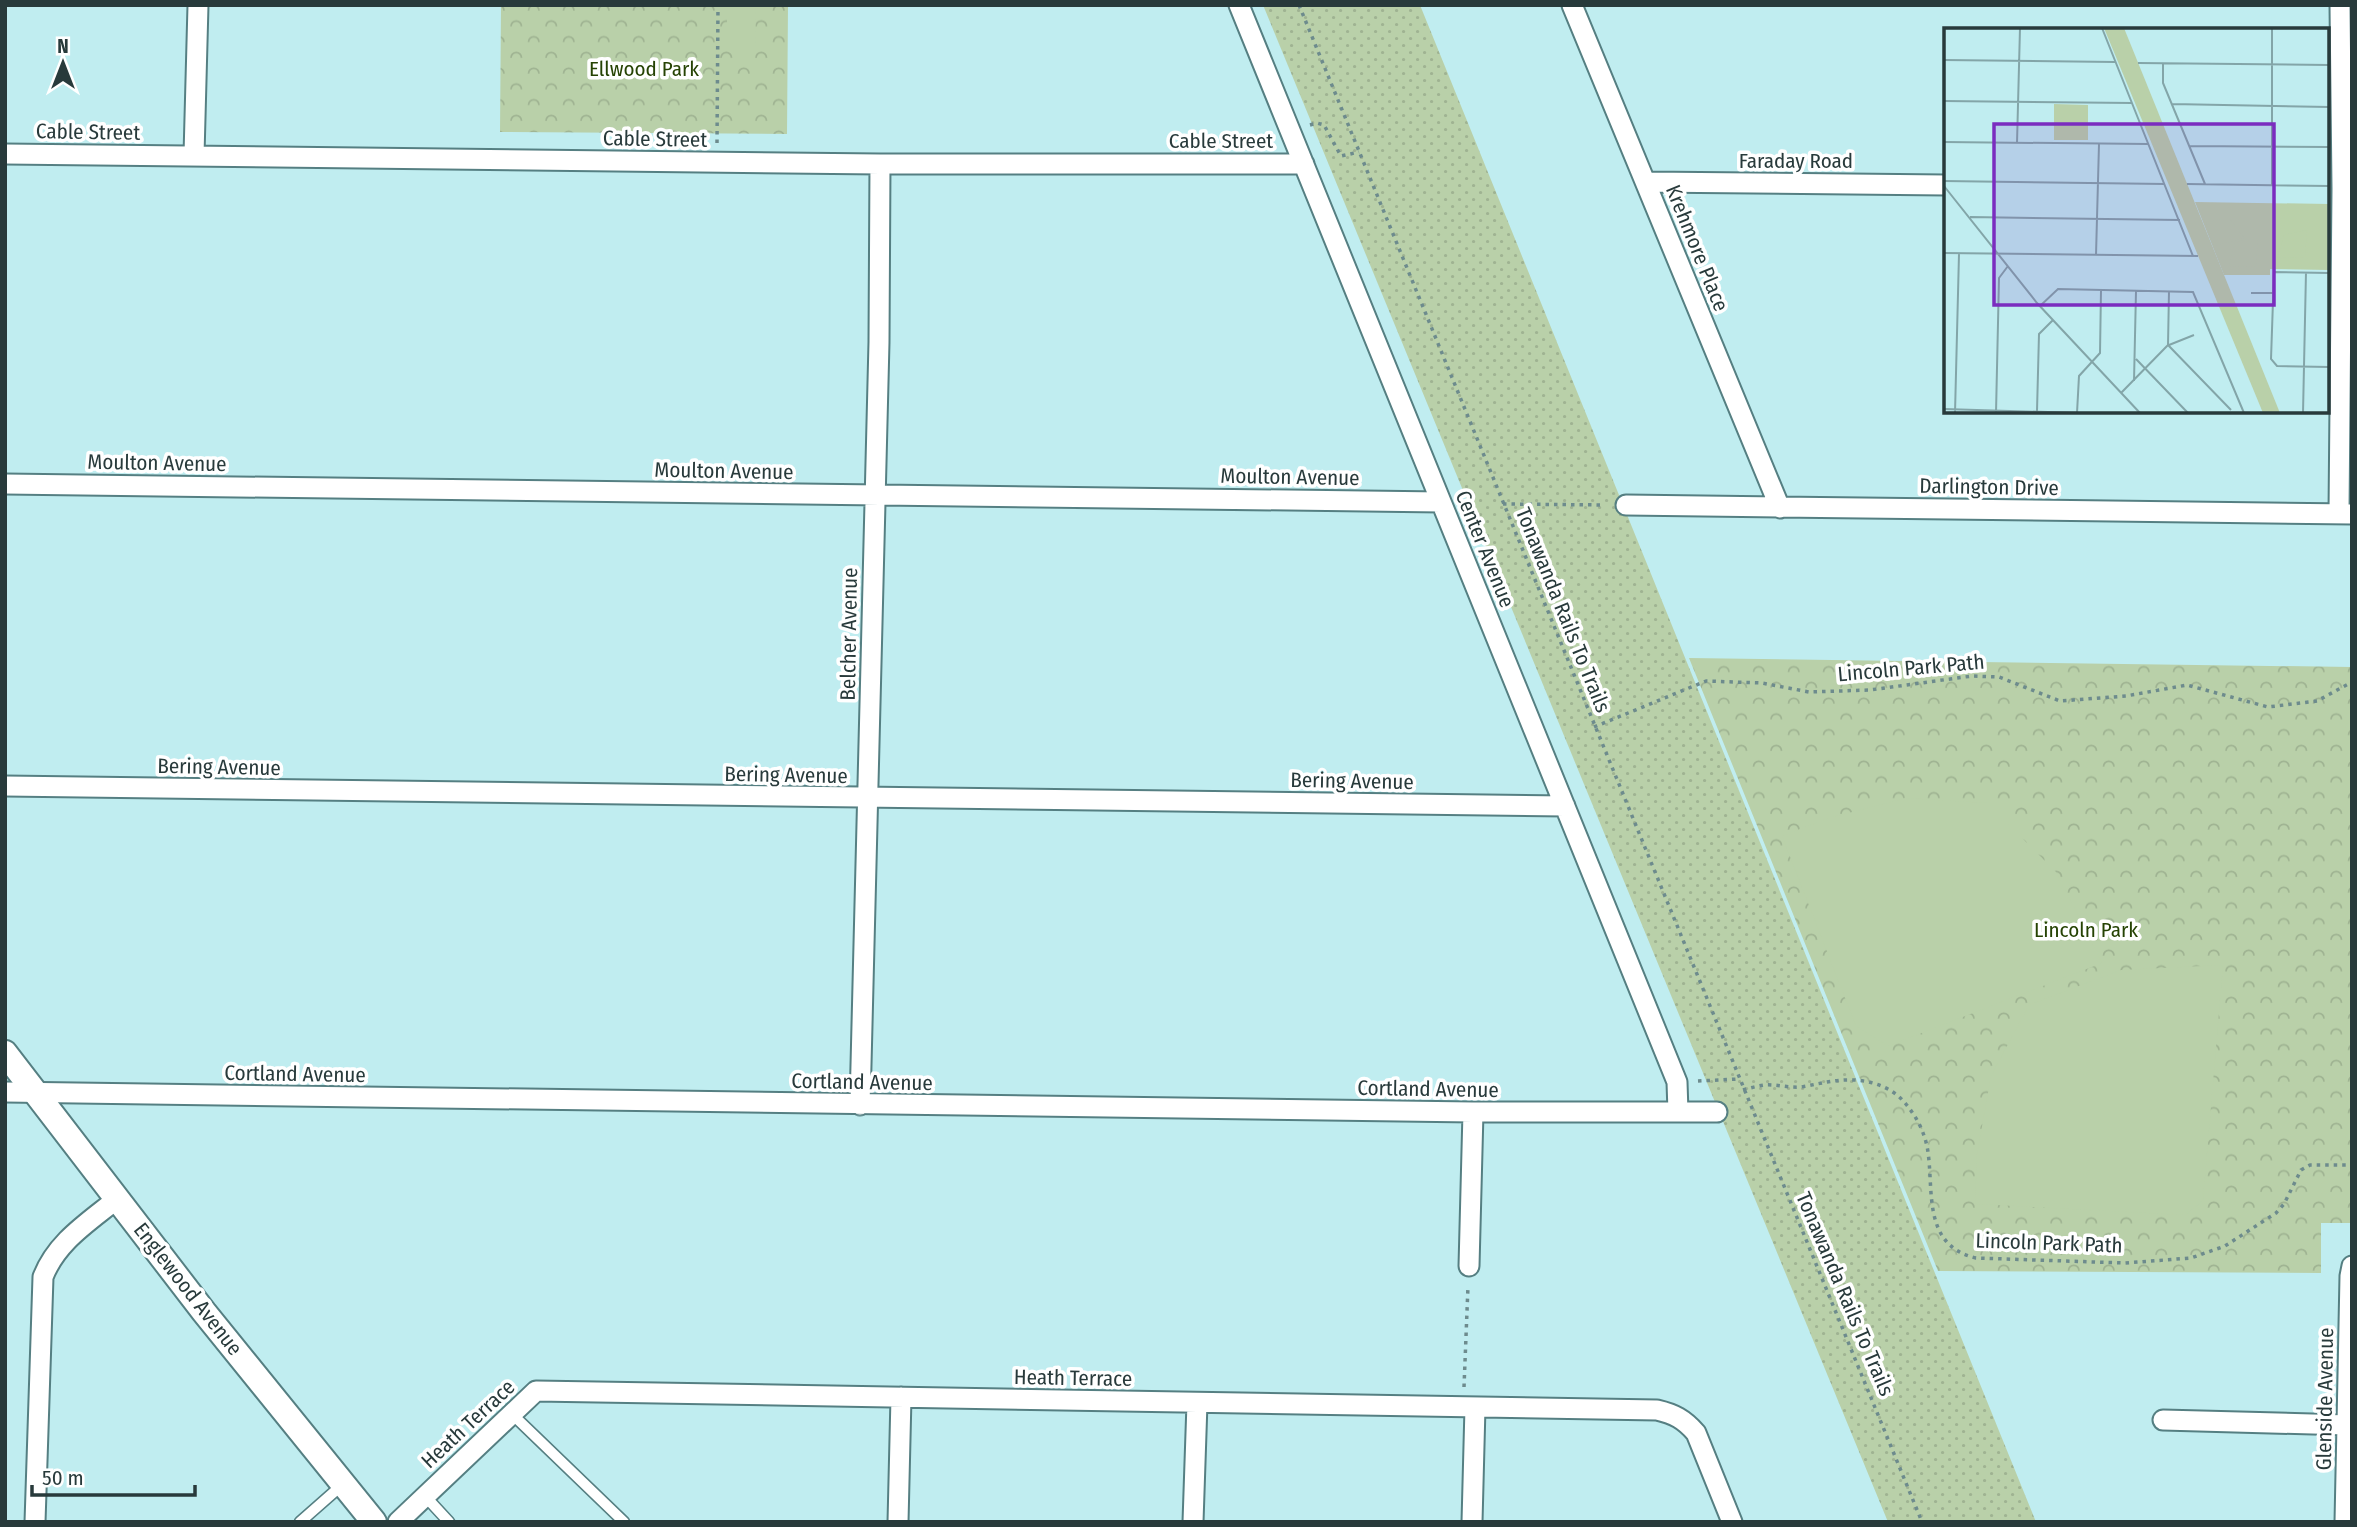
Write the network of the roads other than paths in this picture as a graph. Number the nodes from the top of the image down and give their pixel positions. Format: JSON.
{"nodes":[{"id":1,"x":198,"y":5,"type":"edge"},
{"id":2,"x":1238,"y":5,"type":"edge"},
{"id":3,"x":1572,"y":5,"type":"edge"},
{"id":4,"x":2340,"y":5,"type":"edge"},
{"id":5,"x":5,"y":154,"type":"edge"},
{"id":6,"x":194,"y":155,"type":"junction"},
{"id":7,"x":880,"y":164,"type":"junction"},
{"id":8,"x":1304,"y":164,"type":"junction"},
{"id":9,"x":1646,"y":182,"type":"junction"},
{"id":10,"x":1944,"y":185,"type":"edge"},
{"id":11,"x":2340,"y":190,"type":"edge"},
{"id":12,"x":5,"y":484,"type":"edge"},
{"id":13,"x":875,"y":496,"type":"junction"},
{"id":14,"x":1441,"y":502,"type":"junction"},
{"id":15,"x":1626,"y":505,"type":"road end"},
{"id":16,"x":1780,"y":508,"type":"junction"},
{"id":17,"x":2345,"y":514,"type":"edge"},
{"id":18,"x":5,"y":786,"type":"edge"},
{"id":19,"x":868,"y":799,"type":"junction"},
{"id":20,"x":1565,"y":806,"type":"junction"},
{"id":21,"x":5,"y":1053,"type":"edge"},
{"id":22,"x":5,"y":1092,"type":"edge"},
{"id":23,"x":36,"y":1093,"type":"junction"},
{"id":24,"x":860,"y":1105,"type":"junction"},
{"id":25,"x":1473,"y":1112,"type":"junction"},
{"id":26,"x":1678,"y":1112,"type":"junction"},
{"id":27,"x":1717,"y":1112,"type":"dead end"},
{"id":28,"x":118,"y":1198,"type":"junction"},
{"id":29,"x":1469,"y":1266,"type":"road end"},
{"id":30,"x":2351,"y":1271,"type":"edge"},
{"id":31,"x":901,"y":1397,"type":"junction"},
{"id":32,"x":1197,"y":1403,"type":"junction"},
{"id":33,"x":1469,"y":1407,"type":"junction"},
{"id":34,"x":512,"y":1414,"type":"junction"},
{"id":35,"x":2163,"y":1420,"type":"dead end"},
{"id":36,"x":2348,"y":1425,"type":"junction"},
{"id":37,"x":343,"y":1485,"type":"junction"},
{"id":38,"x":425,"y":1496,"type":"junction"},
{"id":39,"x":35,"y":1522,"type":"edge"},
{"id":40,"x":300,"y":1522,"type":"edge"},
{"id":41,"x":374,"y":1522,"type":"edge"},
{"id":42,"x":398,"y":1522,"type":"edge"},
{"id":43,"x":449,"y":1522,"type":"edge"},
{"id":44,"x":624,"y":1522,"type":"edge"},
{"id":45,"x":898,"y":1522,"type":"edge"},
{"id":46,"x":1194,"y":1522,"type":"edge"},
{"id":47,"x":1472,"y":1522,"type":"edge"},
{"id":48,"x":1732,"y":1522,"type":"edge"},
{"id":49,"x":2345,"y":1522,"type":"edge"}],
"edges":[{"from":1,"to":6,"type":"street"},
{"from":2,"to":8,"type":"street","name":"Center Avenue"},
{"from":3,"to":9,"type":"street","name":"Krehmore Place"},
{"from":4,"to":11,"type":"street"},
{"from":5,"to":6,"type":"street","name":"Cable Street"},
{"from":6,"to":7,"type":"street","name":"Cable Street"},
{"from":7,"to":8,"type":"street","name":"Cable Street"},
{"from":7,"to":13,"type":"street","name":"Belcher Avenue"},
{"from":8,"to":14,"type":"street","name":"Center Avenue"},
{"from":9,"to":10,"type":"street","name":"Faraday Road"},
{"from":9,"to":16,"type":"street","name":"Krehmore Place"},
{"from":11,"to":17,"type":"street"},
{"from":12,"to":13,"type":"street","name":"Moulton Avenue"},
{"from":13,"to":14,"type":"street","name":"Moulton Avenue"},
{"from":13,"to":19,"type":"street","name":"Belcher Avenue"},
{"from":14,"to":20,"type":"street","name":"Center Avenue"},
{"from":15,"to":16,"type":"street","name":"Darlington Drive"},
{"from":16,"to":17,"type":"street","name":"Darlington Drive"},
{"from":18,"to":19,"type":"street","name":"Bering Avenue"},
{"from":19,"to":20,"type":"street","name":"Bering Avenue"},
{"from":19,"to":24,"type":"street","name":"Belcher Avenue"},
{"from":20,"to":26,"type":"street","name":"Center Avenue"},
{"from":21,"to":23,"type":"street","name":"Englewood Avenue"},
{"from":22,"to":23,"type":"street","name":"Cortland Avenue"},
{"from":23,"to":24,"type":"street","name":"Cortland Avenue"},
{"from":23,"to":28,"type":"street","name":"Englewood Avenue"},
{"from":24,"to":25,"type":"street","name":"Cortland Avenue"},
{"from":25,"to":26,"type":"street","name":"Cortland Avenue"},
{"from":25,"to":29,"type":"street"},
{"from":26,"to":27,"type":"street","name":"Cortland Avenue"},
{"from":28,"to":37,"type":"street","name":"Englewood Avenue"},
{"from":28,"to":39,"type":"street"},
{"from":30,"to":36,"type":"street","name":"Glenside Avenue"},
{"from":31,"to":32,"type":"street","name":"Heath Terrace"},
{"from":31,"to":34,"type":"street","name":"Heath Terrace"},
{"from":31,"to":45,"type":"street"},
{"from":32,"to":33,"type":"street","name":"Heath Terrace"},
{"from":32,"to":46,"type":"street"},
{"from":33,"to":47,"type":"street"},
{"from":33,"to":48,"type":"street","name":"Heath Terrace"},
{"from":34,"to":38,"type":"street","name":"Heath Terrace"},
{"from":34,"to":44,"type":"lane"},
{"from":35,"to":36,"type":"street"},
{"from":36,"to":49,"type":"street","name":"Glenside Avenue"},
{"from":37,"to":40,"type":"lane"},
{"from":37,"to":41,"type":"street","name":"Englewood Avenue"},
{"from":38,"to":42,"type":"street","name":"Heath Terrace"},
{"from":38,"to":43,"type":"lane"}]}
